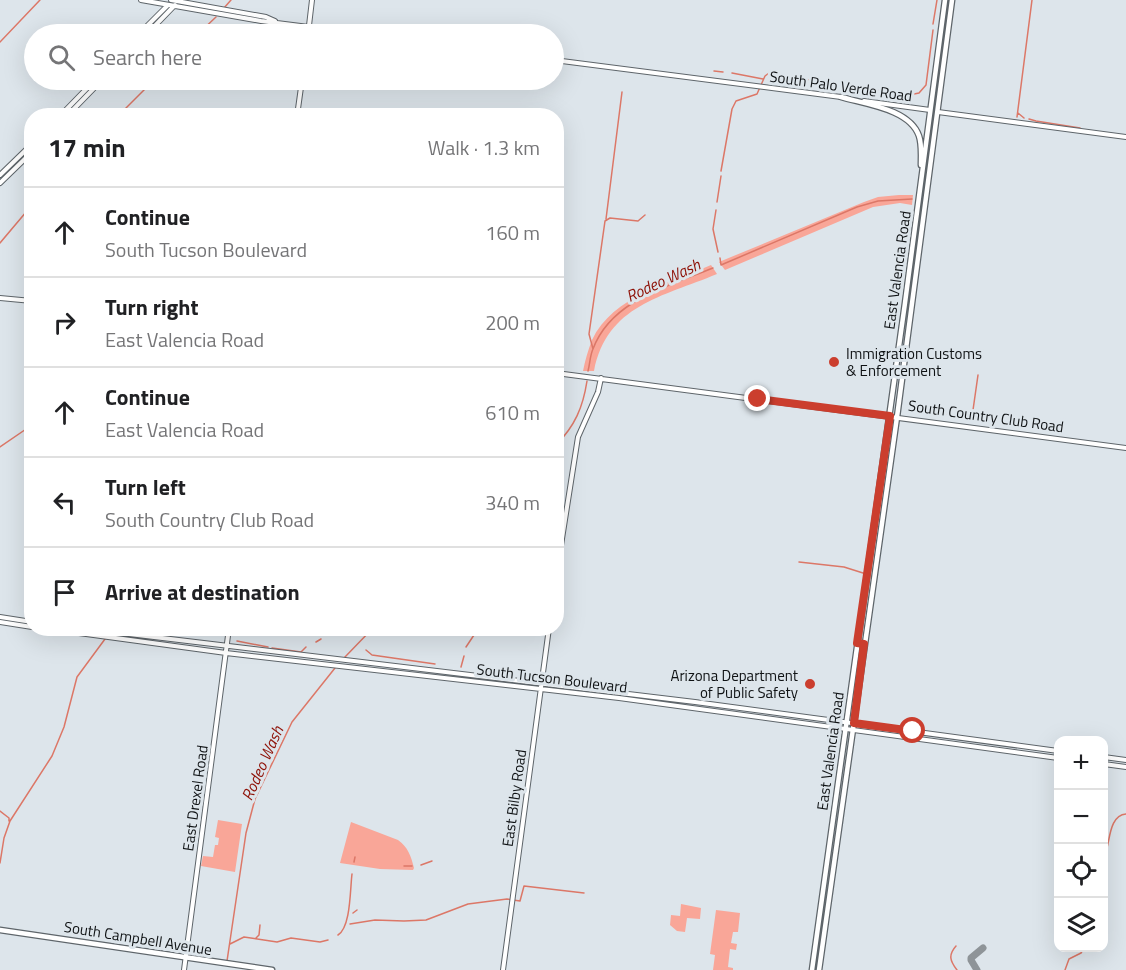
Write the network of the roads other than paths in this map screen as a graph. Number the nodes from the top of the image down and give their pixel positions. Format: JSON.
{"nodes":[{"id":1,"x":141,"y":0,"type":"edge"},
{"id":2,"x":190,"y":0,"type":"edge"},
{"id":3,"x":312,"y":0,"type":"edge"},
{"id":4,"x":945,"y":0,"type":"edge"},
{"id":5,"x":951,"y":0,"type":"edge"},
{"id":6,"x":147,"y":1,"type":"edge"},
{"id":7,"x":171,"y":1,"type":"edge"},
{"id":8,"x":179,"y":1,"type":"edge"},
{"id":9,"x":197,"y":4,"type":"junction"},
{"id":10,"x":174,"y":6,"type":"junction"},
{"id":11,"x":154,"y":19,"type":"junction"},
{"id":12,"x":279,"y":22,"type":"junction"},
{"id":13,"x":149,"y":24,"type":"edge"},
{"id":14,"x":157,"y":24,"type":"edge"},
{"id":15,"x":291,"y":24,"type":"edge"},
{"id":16,"x":309,"y":24,"type":"edge"},
{"id":17,"x":564,"y":61,"type":"edge"},
{"id":18,"x":85,"y":90,"type":"edge"},
{"id":19,"x":92,"y":90,"type":"edge"},
{"id":20,"x":301,"y":90,"type":"edge"},
{"id":21,"x":841,"y":98,"type":"junction"},
{"id":22,"x":68,"y":108,"type":"edge"},
{"id":23,"x":75,"y":108,"type":"edge"},
{"id":24,"x":298,"y":108,"type":"edge"},
{"id":25,"x":930,"y":110,"type":"junction"},
{"id":26,"x":938,"y":112,"type":"junction"},
{"id":27,"x":1126,"y":137,"type":"edge"},
{"id":28,"x":24,"y":152,"type":"edge"},
{"id":29,"x":24,"y":160,"type":"edge"},
{"id":30,"x":0,"y":175,"type":"edge"},
{"id":31,"x":0,"y":183,"type":"edge"},
{"id":32,"x":920,"y":189,"type":"junction"},
{"id":33,"x":911,"y":264,"type":"junction"},
{"id":34,"x":917,"y":265,"type":"junction"},
{"id":35,"x":0,"y":298,"type":"edge"},
{"id":36,"x":24,"y":300,"type":"edge"},
{"id":37,"x":564,"y":374,"type":"edge"},
{"id":38,"x":601,"y":378,"type":"junction"},
{"id":39,"x":890,"y":416,"type":"junction"},
{"id":40,"x":897,"y":417,"type":"junction"},
{"id":41,"x":1126,"y":448,"type":"edge"},
{"id":42,"x":878,"y":493,"type":"junction"},
{"id":43,"x":886,"y":494,"type":"junction"},
{"id":44,"x":564,"y":524,"type":"edge"},
{"id":45,"x":868,"y":560,"type":"junction"},
{"id":46,"x":876,"y":561,"type":"junction"},
{"id":47,"x":0,"y":617,"type":"edge"},
{"id":48,"x":24,"y":621,"type":"edge"},
{"id":49,"x":0,"y":622,"type":"edge"},
{"id":50,"x":24,"y":626,"type":"edge"},
{"id":51,"x":92,"y":636,"type":"edge"},
{"id":52,"x":132,"y":636,"type":"edge"},
{"id":53,"x":228,"y":636,"type":"edge"},
{"id":54,"x":548,"y":636,"type":"edge"},
{"id":55,"x":857,"y":643,"type":"junction"},
{"id":56,"x":864,"y":644,"type":"junction"},
{"id":57,"x":226,"y":650,"type":"junction"},
{"id":58,"x":542,"y":686,"type":"junction"},
{"id":59,"x":846,"y":722,"type":"junction"},
{"id":60,"x":854,"y":723,"type":"junction"},
{"id":61,"x":845,"y":728,"type":"junction"},
{"id":62,"x":853,"y":729,"type":"junction"},
{"id":63,"x":1054,"y":750,"type":"edge"},
{"id":64,"x":1054,"y":757,"type":"edge"},
{"id":65,"x":1108,"y":758,"type":"edge"},
{"id":66,"x":1126,"y":760,"type":"edge"},
{"id":67,"x":1108,"y":765,"type":"edge"},
{"id":68,"x":1126,"y":767,"type":"edge"},
{"id":69,"x":835,"y":800,"type":"junction"},
{"id":70,"x":843,"y":801,"type":"junction"},
{"id":71,"x":0,"y":930,"type":"edge"},
{"id":72,"x":185,"y":958,"type":"junction"},
{"id":73,"x":184,"y":970,"type":"edge"},
{"id":74,"x":272,"y":970,"type":"edge"},
{"id":75,"x":503,"y":970,"type":"edge"},
{"id":76,"x":812,"y":970,"type":"edge"},
{"id":77,"x":819,"y":970,"type":"edge"}],
"edges":[{"from":1,"to":6,"type":"main road"},
{"from":2,"to":9,"type":"main road"},
{"from":3,"to":16,"type":"main road"},
{"from":4,"to":25,"type":"main road","name":"East Valencia Road"},
{"from":5,"to":26,"type":"main road","name":"East Valencia Road"},
{"from":6,"to":7,"type":"main road"},
{"from":6,"to":11,"type":"main road"},
{"from":7,"to":8,"type":"main road"},
{"from":7,"to":10,"type":"main road"},
{"from":7,"to":11,"type":"main road"},
{"from":8,"to":9,"type":"main road"},
{"from":8,"to":10,"type":"main road"},
{"from":9,"to":12,"type":"main road"},
{"from":10,"to":12,"type":"main road"},
{"from":10,"to":14,"type":"main road"},
{"from":11,"to":13,"type":"main road"},
{"from":12,"to":15,"type":"main road"},
{"from":17,"to":21,"type":"main road","name":"South Palo Verde Road"},
{"from":18,"to":22,"type":"main road"},
{"from":19,"to":23,"type":"main road"},
{"from":20,"to":24,"type":"main road"},
{"from":21,"to":25,"type":"main road","name":"South Palo Verde Road"},
{"from":21,"to":32,"type":"main road"},
{"from":25,"to":26,"type":"main road","name":"South Palo Verde Road"},
{"from":25,"to":32,"type":"main road","name":"East Valencia Road"},
{"from":26,"to":27,"type":"main road","name":"South Palo Verde Road"},
{"from":26,"to":34,"type":"main road","name":"East Valencia Road"},
{"from":28,"to":30,"type":"main road"},
{"from":29,"to":31,"type":"main road"},
{"from":32,"to":33,"type":"main road","name":"East Valencia Road"},
{"from":33,"to":34,"type":"main road"},
{"from":33,"to":39,"type":"main road","name":"East Valencia Road"},
{"from":34,"to":40,"type":"main road","name":"East Valencia Road"},
{"from":35,"to":36,"type":"main road"},
{"from":37,"to":38,"type":"main road","name":"South Country Club Road"},
{"from":38,"to":39,"type":"main road","name":"South Country Club Road"},
{"from":38,"to":44,"type":"main road"},
{"from":39,"to":40,"type":"main road","name":"South Country Club Road"},
{"from":39,"to":42,"type":"main road","name":"East Valencia Road"},
{"from":40,"to":41,"type":"main road","name":"South Country Club Road"},
{"from":40,"to":43,"type":"main road","name":"East Valencia Road"},
{"from":42,"to":43,"type":"main road"},
{"from":42,"to":45,"type":"main road","name":"East Valencia Road"},
{"from":43,"to":46,"type":"main road","name":"East Valencia Road"},
{"from":45,"to":46,"type":"main road"},
{"from":45,"to":55,"type":"main road","name":"East Valencia Road"},
{"from":46,"to":56,"type":"main road","name":"East Valencia Road"},
{"from":47,"to":48,"type":"main road"},
{"from":49,"to":50,"type":"main road"},
{"from":51,"to":57,"type":"main road","name":"South Tucson Boulevard"},
{"from":52,"to":57,"type":"main road","name":"South Tucson Boulevard"},
{"from":53,"to":57,"type":"main road","name":"East Drexel Road"},
{"from":54,"to":58,"type":"main road","name":"East Bilby Road"},
{"from":55,"to":56,"type":"main road"},
{"from":55,"to":59,"type":"main road","name":"East Valencia Road"},
{"from":56,"to":60,"type":"main road","name":"East Valencia Road"},
{"from":57,"to":58,"type":"main road","name":"South Tucson Boulevard"},
{"from":57,"to":58,"type":"main road","name":"South Tucson Boulevard"},
{"from":57,"to":72,"type":"main road","name":"East Drexel Road"},
{"from":58,"to":59,"type":"main road","name":"South Tucson Boulevard"},
{"from":58,"to":61,"type":"main road","name":"South Tucson Boulevard"},
{"from":58,"to":75,"type":"main road","name":"East Bilby Road"},
{"from":59,"to":60,"type":"main road","name":"South Tucson Boulevard"},
{"from":59,"to":61,"type":"main road","name":"East Valencia Road"},
{"from":60,"to":62,"type":"main road","name":"East Valencia Road"},
{"from":60,"to":63,"type":"main road","name":"South Tucson Boulevard"},
{"from":61,"to":62,"type":"main road","name":"South Tucson Boulevard"},
{"from":61,"to":69,"type":"main road","name":"East Valencia Road"},
{"from":62,"to":64,"type":"main road","name":"South Tucson Boulevard"},
{"from":62,"to":70,"type":"main road","name":"East Valencia Road"},
{"from":65,"to":66,"type":"main road"},
{"from":67,"to":68,"type":"main road"},
{"from":69,"to":70,"type":"main road"},
{"from":69,"to":76,"type":"main road","name":"East Valencia Road"},
{"from":70,"to":77,"type":"main road","name":"East Valencia Road"},
{"from":71,"to":72,"type":"main road","name":"South Campbell Avenue"},
{"from":72,"to":73,"type":"main road","name":"East Drexel Road"},
{"from":72,"to":74,"type":"main road","name":"South Campbell Avenue"}]}
